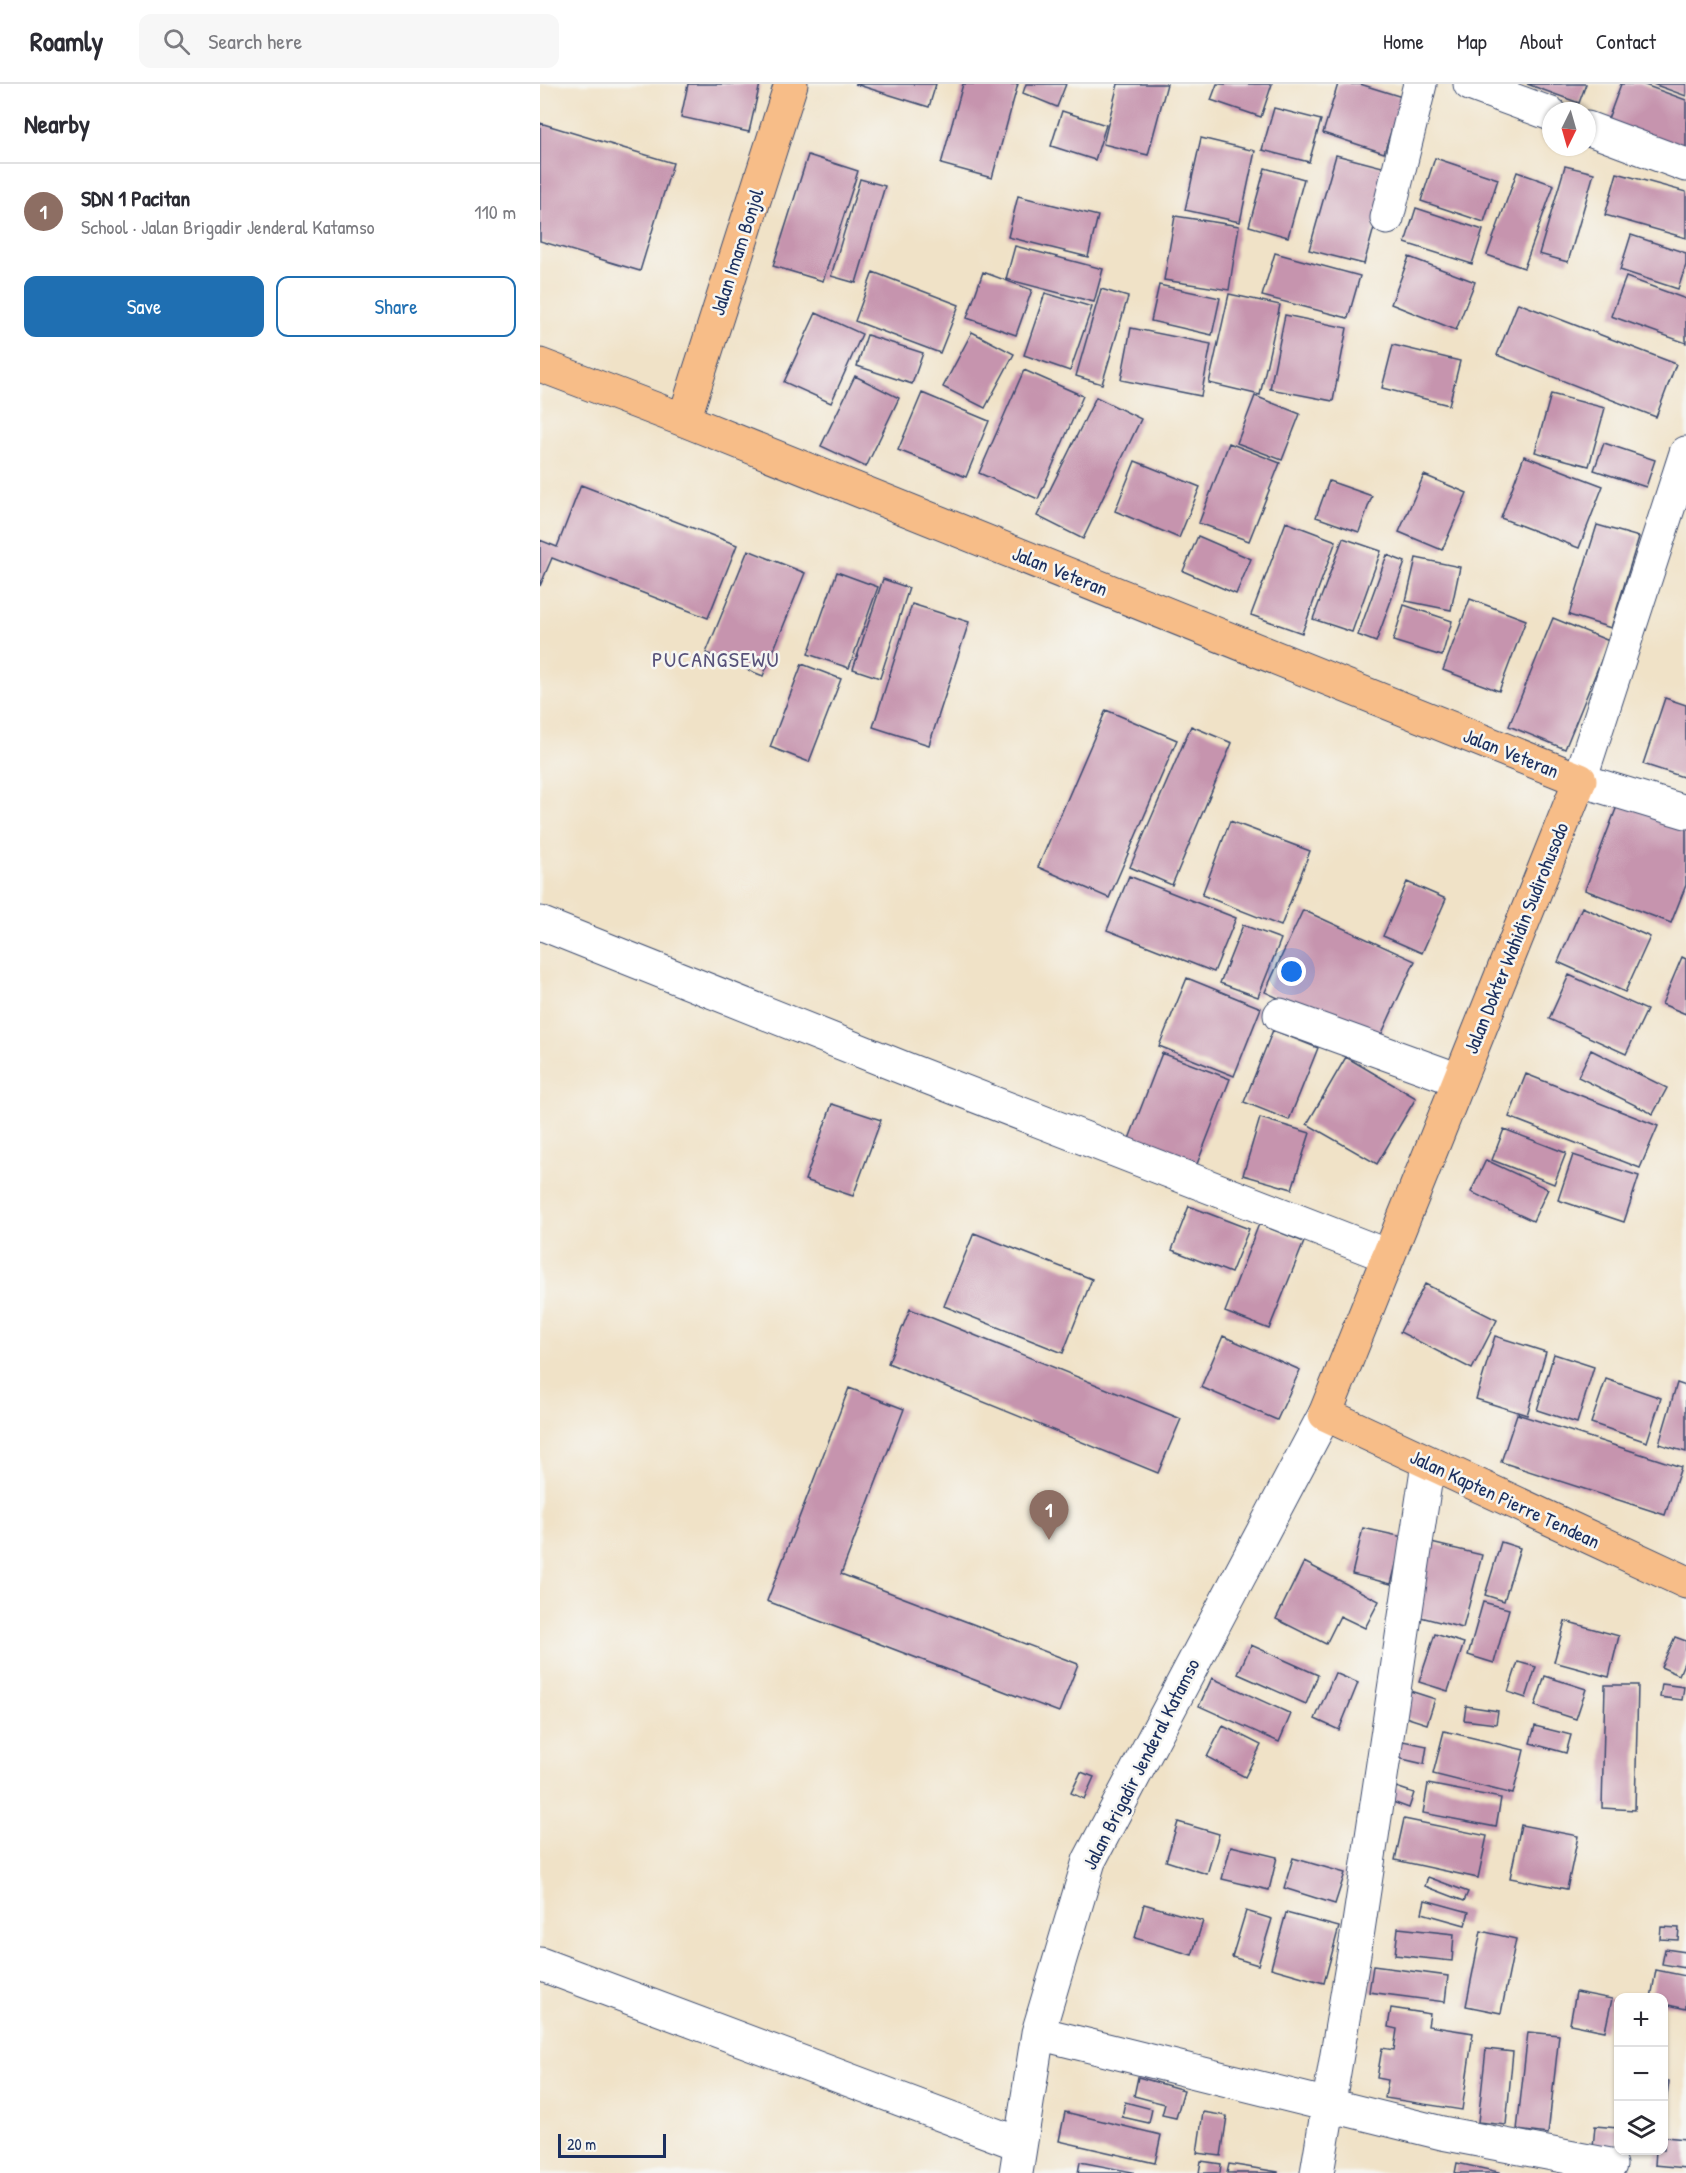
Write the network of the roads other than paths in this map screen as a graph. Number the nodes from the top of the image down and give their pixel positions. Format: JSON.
{"nodes":[{"id":1,"x":791,"y":84,"type":"edge"},
{"id":2,"x":1420,"y":84,"type":"edge"},
{"id":3,"x":1470,"y":84,"type":"edge"},
{"id":4,"x":1542,"y":111,"type":"edge"},
{"id":5,"x":1596,"y":131,"type":"edge"},
{"id":6,"x":1686,"y":165,"type":"edge"},
{"id":7,"x":1387,"y":218,"type":"dead end"},
{"id":8,"x":540,"y":365,"type":"edge"},
{"id":9,"x":684,"y":420,"type":"junction"},
{"id":10,"x":1686,"y":453,"type":"edge"},
{"id":11,"x":1580,"y":780,"type":"junction"},
{"id":12,"x":1686,"y":812,"type":"edge"},
{"id":13,"x":540,"y":923,"type":"edge"},
{"id":14,"x":1280,"y":1015,"type":"dead end"},
{"id":15,"x":1459,"y":1080,"type":"junction"},
{"id":16,"x":1388,"y":1256,"type":"junction"},
{"id":17,"x":1324,"y":1414,"type":"junction"},
{"id":18,"x":1428,"y":1463,"type":"junction"},
{"id":19,"x":1686,"y":1582,"type":"edge"},
{"id":20,"x":540,"y":1964,"type":"edge"},
{"id":21,"x":1038,"y":2033,"type":"junction"},
{"id":22,"x":1328,"y":2106,"type":"junction"},
{"id":23,"x":1018,"y":2158,"type":"edge"},
{"id":24,"x":1610,"y":2165,"type":"dead end"},
{"id":25,"x":1317,"y":2173,"type":"edge"}],
"edges":[{"from":1,"to":9,"type":"main road","name":"Jalan Imam Bonjol"},
{"from":2,"to":7,"type":"street"},
{"from":3,"to":4,"type":"street"},
{"from":5,"to":6,"type":"street"},
{"from":8,"to":9,"type":"main road","name":"Jalan Veteran"},
{"from":9,"to":11,"type":"main road","name":"Jalan Veteran"},
{"from":10,"to":11,"type":"street","name":"Jalan Dokter Wahidin Sudirohusodo"},
{"from":11,"to":12,"type":"street"},
{"from":11,"to":15,"type":"main road","name":"Jalan Dokter Wahidin Sudirohusodo"},
{"from":13,"to":16,"type":"street"},
{"from":14,"to":15,"type":"street"},
{"from":15,"to":16,"type":"main road","name":"Jalan Dokter Wahidin Sudirohusodo"},
{"from":16,"to":17,"type":"main road","name":"Jalan Dokter Wahidin Sudirohusodo"},
{"from":17,"to":18,"type":"main road","name":"Jalan Kapten Pierre Tendean"},
{"from":17,"to":21,"type":"street","name":"Jalan Brigadir Jenderal Katamso"},
{"from":18,"to":19,"type":"main road","name":"Jalan Kapten Pierre Tendean"},
{"from":18,"to":22,"type":"street"},
{"from":20,"to":23,"type":"street"},
{"from":21,"to":22,"type":"street"},
{"from":21,"to":23,"type":"street","name":"Jalan Brigadir Jenderal Katamso"},
{"from":22,"to":24,"type":"street"},
{"from":22,"to":25,"type":"street"}]}
